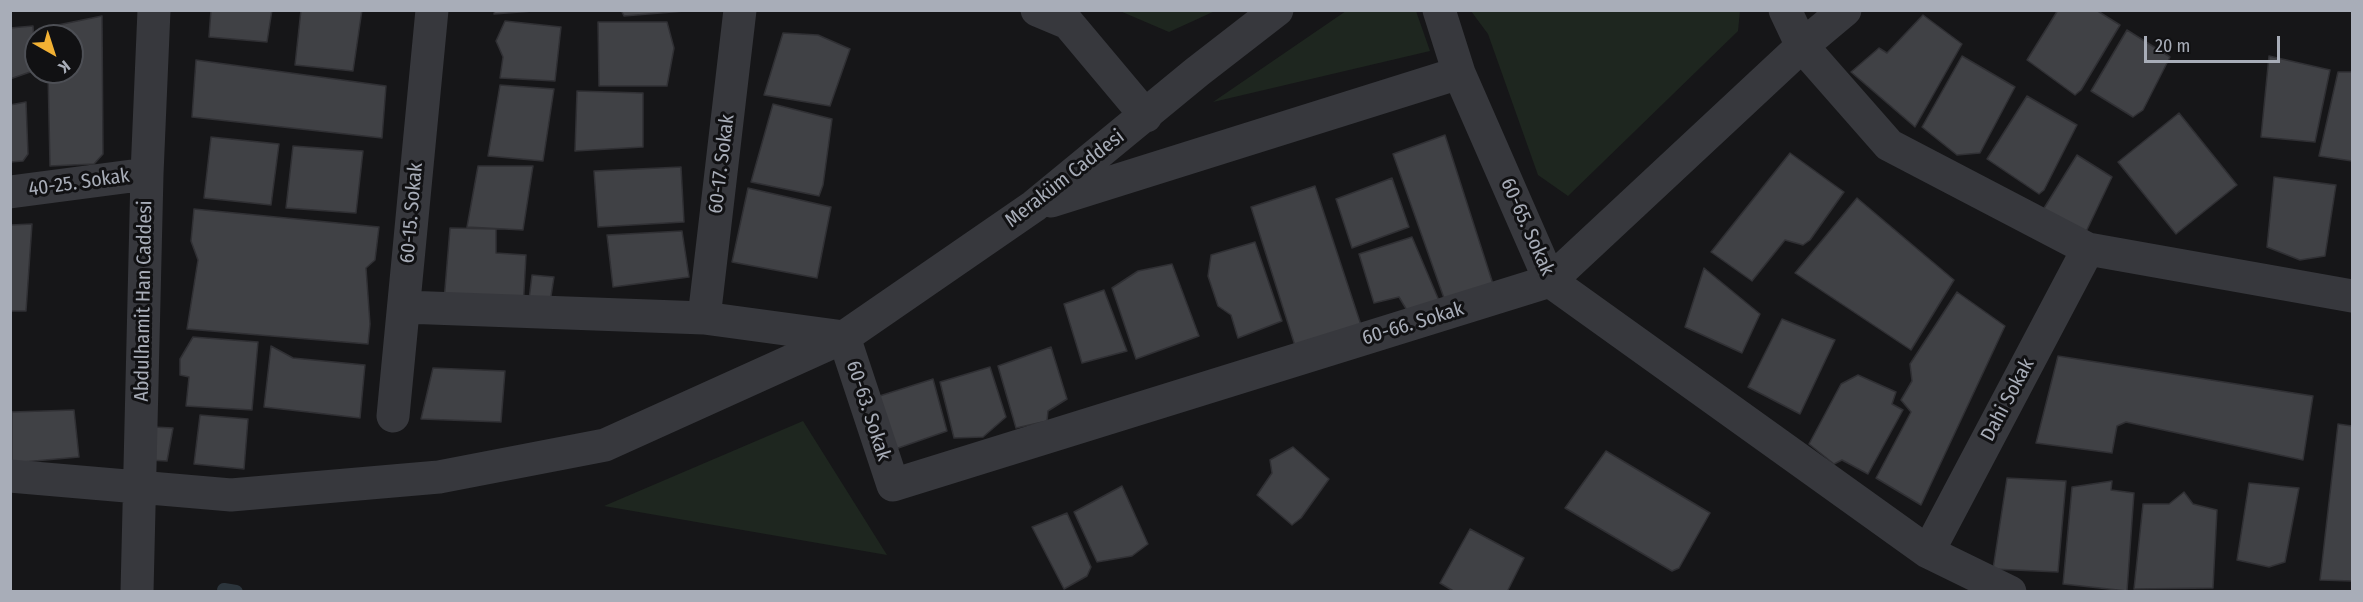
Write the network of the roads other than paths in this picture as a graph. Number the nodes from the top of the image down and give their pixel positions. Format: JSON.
{"nodes":[{"id":1,"x":154,"y":10,"type":"edge"},
{"id":2,"x":432,"y":10,"type":"edge"},
{"id":3,"x":740,"y":10,"type":"edge"},
{"id":4,"x":1036,"y":10,"type":"edge"},
{"id":5,"x":1277,"y":10,"type":"edge"},
{"id":6,"x":1439,"y":10,"type":"edge"},
{"id":7,"x":1785,"y":10,"type":"edge"},
{"id":8,"x":1845,"y":10,"type":"edge"},
{"id":9,"x":1069,"y":17,"type":"edge"},
{"id":10,"x":1802,"y":46,"type":"junction"},
{"id":11,"x":1459,"y":73,"type":"junction"},
{"id":12,"x":1146,"y":116,"type":"junction"},
{"id":13,"x":147,"y":174,"type":"junction"},
{"id":14,"x":10,"y":192,"type":"edge"},
{"id":15,"x":1034,"y":206,"type":"junction"},
{"id":16,"x":2088,"y":249,"type":"junction"},
{"id":17,"x":1550,"y":281,"type":"junction"},
{"id":18,"x":2352,"y":296,"type":"edge"},
{"id":19,"x":404,"y":307,"type":"junction"},
{"id":20,"x":704,"y":318,"type":"junction"},
{"id":21,"x":844,"y":337,"type":"junction"},
{"id":22,"x":393,"y":416,"type":"dead end"},
{"id":23,"x":10,"y":476,"type":"edge"},
{"id":24,"x":893,"y":485,"type":"joint"},
{"id":25,"x":140,"y":488,"type":"junction"},
{"id":26,"x":1928,"y":552,"type":"junction"},
{"id":27,"x":137,"y":591,"type":"edge"},
{"id":28,"x":2010,"y":591,"type":"edge"}],
"edges":[{"from":1,"to":13,"type":"street","name":"Abdulhamit Han Caddesi"},
{"from":2,"to":19,"type":"street","name":"60-15. Sokak"},
{"from":3,"to":20,"type":"street","name":"60-17. Sokak"},
{"from":4,"to":9,"type":"street"},
{"from":5,"to":12,"type":"street","name":"Meraküm Caddesi"},
{"from":6,"to":11,"type":"street","name":"60-65. Sokak"},
{"from":7,"to":10,"type":"street"},
{"from":8,"to":10,"type":"street","name":"60-66. Sokak"},
{"from":9,"to":12,"type":"street"},
{"from":10,"to":16,"type":"street"},
{"from":10,"to":17,"type":"street","name":"60-66. Sokak"},
{"from":11,"to":15,"type":"street"},
{"from":11,"to":17,"type":"street","name":"60-65. Sokak"},
{"from":12,"to":15,"type":"street","name":"Meraküm Caddesi"},
{"from":13,"to":14,"type":"street","name":"40-25. Sokak"},
{"from":13,"to":25,"type":"street","name":"Abdulhamit Han Caddesi"},
{"from":15,"to":21,"type":"street","name":"Meraküm Caddesi"},
{"from":16,"to":18,"type":"street"},
{"from":16,"to":26,"type":"street","name":"Dahi Sokak"},
{"from":17,"to":24,"type":"street","name":"60-66. Sokak"},
{"from":17,"to":26,"type":"street","name":"60-65. Sokak"},
{"from":19,"to":20,"type":"street"},
{"from":19,"to":22,"type":"street","name":"60-15. Sokak"},
{"from":20,"to":21,"type":"street"},
{"from":21,"to":24,"type":"street","name":"60-63. Sokak"},
{"from":21,"to":25,"type":"street","name":"Meraküm Caddesi"},
{"from":23,"to":25,"type":"street","name":"Meraküm Caddesi"},
{"from":25,"to":27,"type":"street","name":"Abdulhamit Han Caddesi"},
{"from":26,"to":28,"type":"street","name":"60-65. Sokak"}]}
